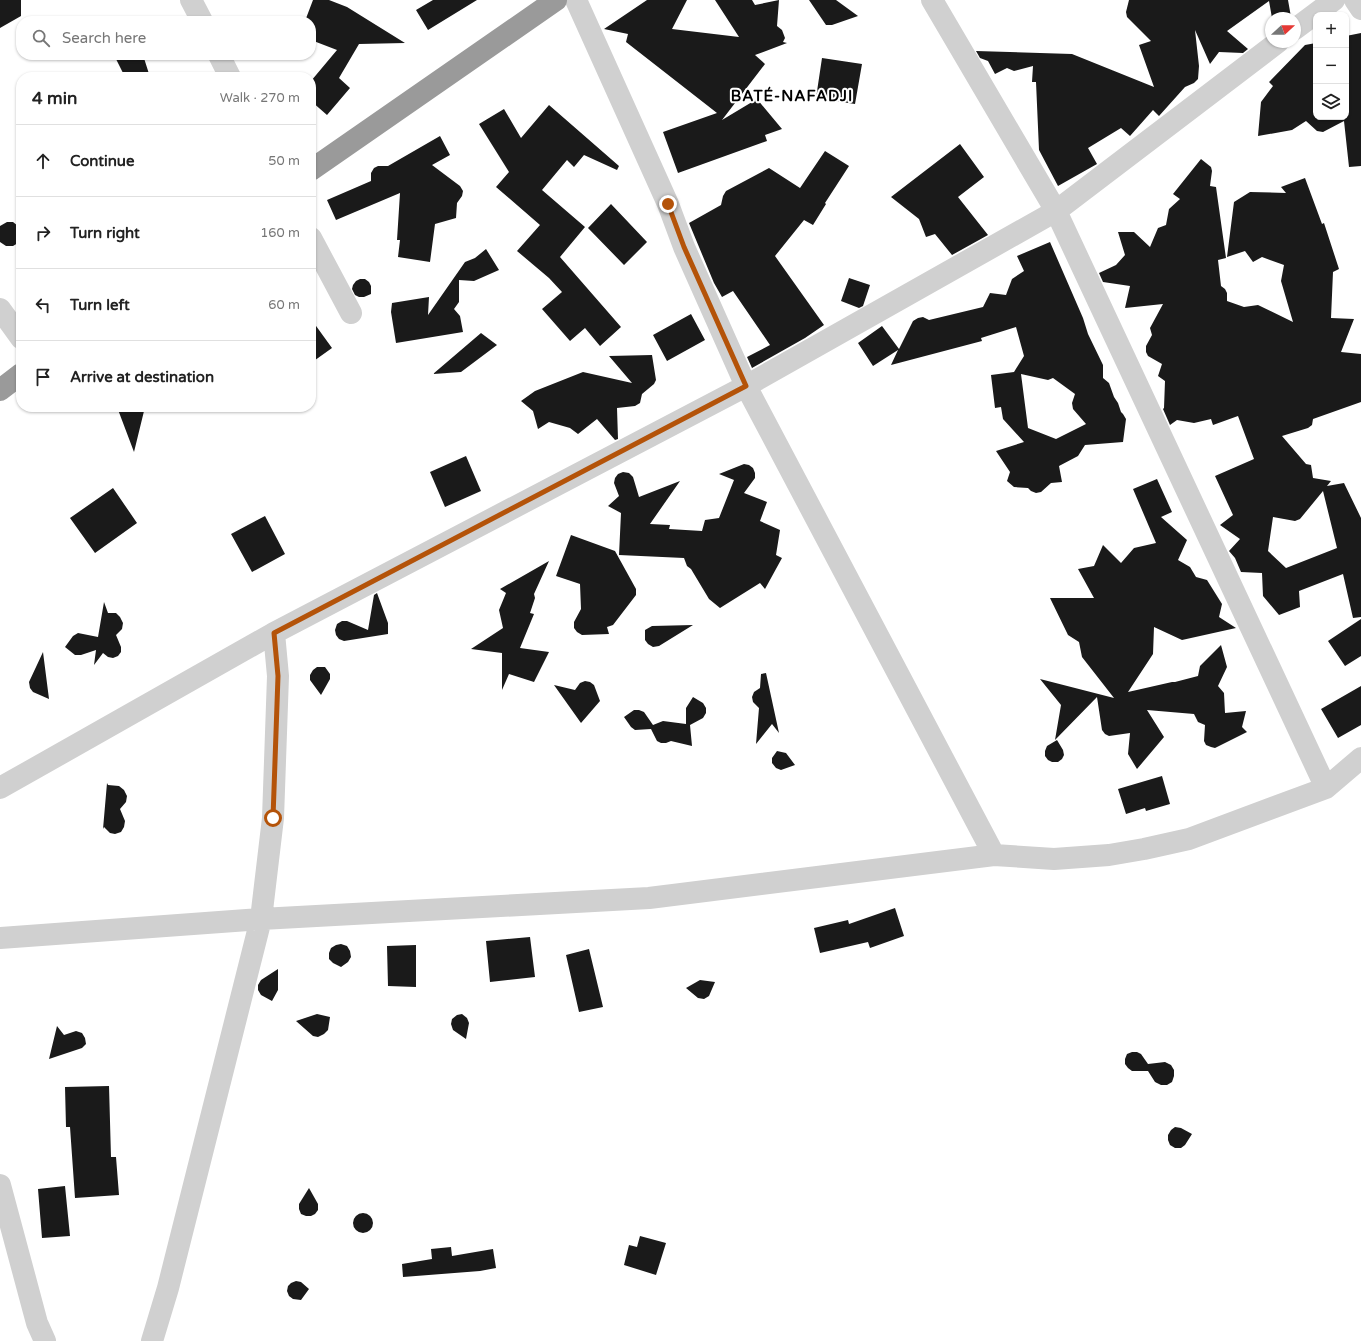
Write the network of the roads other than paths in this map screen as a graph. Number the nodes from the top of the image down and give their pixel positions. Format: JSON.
{"nodes":[{"id":1,"x":192,"y":0,"type":"edge"},
{"id":2,"x":556,"y":0,"type":"edge"},
{"id":3,"x":576,"y":0,"type":"edge"},
{"id":4,"x":932,"y":0,"type":"edge"},
{"id":5,"x":1334,"y":0,"type":"edge"},
{"id":6,"x":1355,"y":0,"type":"edge"},
{"id":7,"x":1361,"y":9,"type":"edge"},
{"id":8,"x":200,"y":16,"type":"edge"},
{"id":9,"x":1301,"y":25,"type":"edge"},
{"id":10,"x":1270,"y":48,"type":"edge"},
{"id":11,"x":222,"y":60,"type":"edge"},
{"id":12,"x":228,"y":72,"type":"edge"},
{"id":13,"x":316,"y":167,"type":"edge"},
{"id":14,"x":1056,"y":211,"type":"junction"},
{"id":15,"x":316,"y":247,"type":"edge"},
{"id":16,"x":0,"y":309,"type":"edge"},
{"id":17,"x":351,"y":313,"type":"dead end"},
{"id":18,"x":16,"y":331,"type":"edge"},
{"id":19,"x":16,"y":378,"type":"edge"},
{"id":20,"x":746,"y":386,"type":"junction"},
{"id":21,"x":0,"y":390,"type":"edge"},
{"id":22,"x":274,"y":633,"type":"junction"},
{"id":23,"x":1361,"y":758,"type":"edge"},
{"id":24,"x":0,"y":788,"type":"edge"},
{"id":25,"x":1326,"y":788,"type":"junction"},
{"id":26,"x":994,"y":855,"type":"junction"},
{"id":27,"x":261,"y":919,"type":"junction"},
{"id":28,"x":0,"y":938,"type":"edge"},
{"id":29,"x":0,"y":1185,"type":"edge"},
{"id":30,"x":45,"y":1341,"type":"edge"},
{"id":31,"x":152,"y":1341,"type":"edge"}],
"edges":[{"from":1,"to":8,"type":"street"},
{"from":2,"to":13,"type":"highway"},
{"from":3,"to":20,"type":"street"},
{"from":4,"to":14,"type":"street"},
{"from":5,"to":9,"type":"street"},
{"from":6,"to":7,"type":"street"},
{"from":10,"to":14,"type":"street"},
{"from":11,"to":12,"type":"street"},
{"from":14,"to":20,"type":"street"},
{"from":14,"to":25,"type":"street"},
{"from":15,"to":17,"type":"street"},
{"from":16,"to":18,"type":"street"},
{"from":19,"to":21,"type":"highway"},
{"from":20,"to":22,"type":"street"},
{"from":20,"to":26,"type":"street"},
{"from":22,"to":24,"type":"street"},
{"from":22,"to":27,"type":"street"},
{"from":23,"to":25,"type":"street"},
{"from":25,"to":26,"type":"street"},
{"from":26,"to":27,"type":"street"},
{"from":27,"to":28,"type":"street"},
{"from":27,"to":31,"type":"street"},
{"from":29,"to":30,"type":"street"}]}
